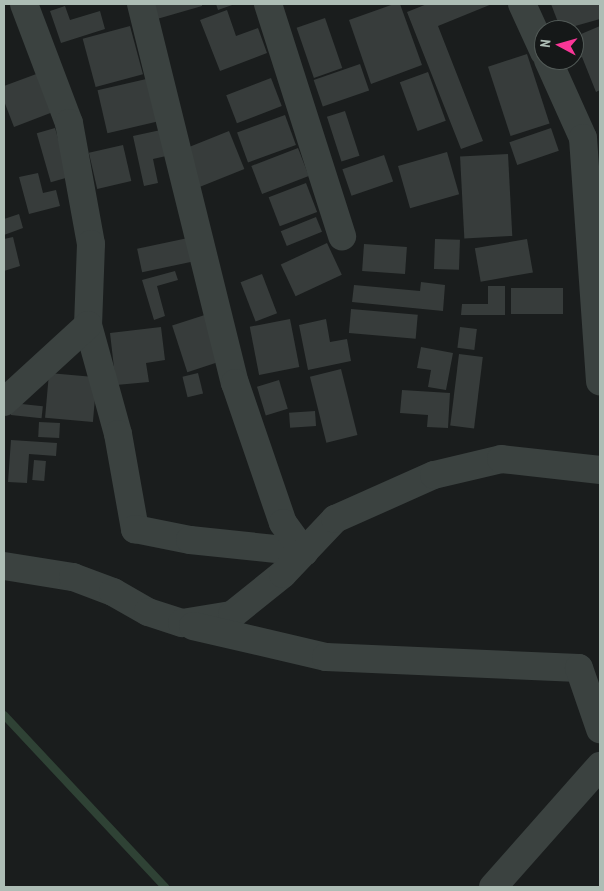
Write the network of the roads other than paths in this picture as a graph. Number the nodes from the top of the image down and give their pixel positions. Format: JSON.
{"nodes":[{"id":1,"x":24,"y":4,"type":"edge"},
{"id":2,"x":141,"y":4,"type":"edge"},
{"id":3,"x":268,"y":4,"type":"edge"},
{"id":4,"x":522,"y":4,"type":"edge"},
{"id":5,"x":534,"y":30,"type":"edge"},
{"id":6,"x":552,"y":70,"type":"edge"},
{"id":7,"x":342,"y":236,"type":"dead end"},
{"id":8,"x":88,"y":325,"type":"junction"},
{"id":9,"x":600,"y":381,"type":"edge"},
{"id":10,"x":4,"y":402,"type":"edge"},
{"id":11,"x":600,"y":470,"type":"edge"},
{"id":12,"x":304,"y":552,"type":"junction"},
{"id":13,"x":4,"y":566,"type":"edge"},
{"id":14,"x":182,"y":623,"type":"junction"},
{"id":15,"x":600,"y":729,"type":"edge"},
{"id":16,"x":600,"y":766,"type":"edge"},
{"id":17,"x":493,"y":887,"type":"edge"}],
"edges":[{"from":1,"to":8,"type":"street"},
{"from":2,"to":12,"type":"street"},
{"from":3,"to":7,"type":"street"},
{"from":4,"to":5,"type":"street"},
{"from":6,"to":9,"type":"street"},
{"from":8,"to":10,"type":"street"},
{"from":8,"to":12,"type":"street"},
{"from":11,"to":12,"type":"street"},
{"from":12,"to":14,"type":"street"},
{"from":13,"to":14,"type":"street"},
{"from":14,"to":15,"type":"street"},
{"from":16,"to":17,"type":"street"}]}
